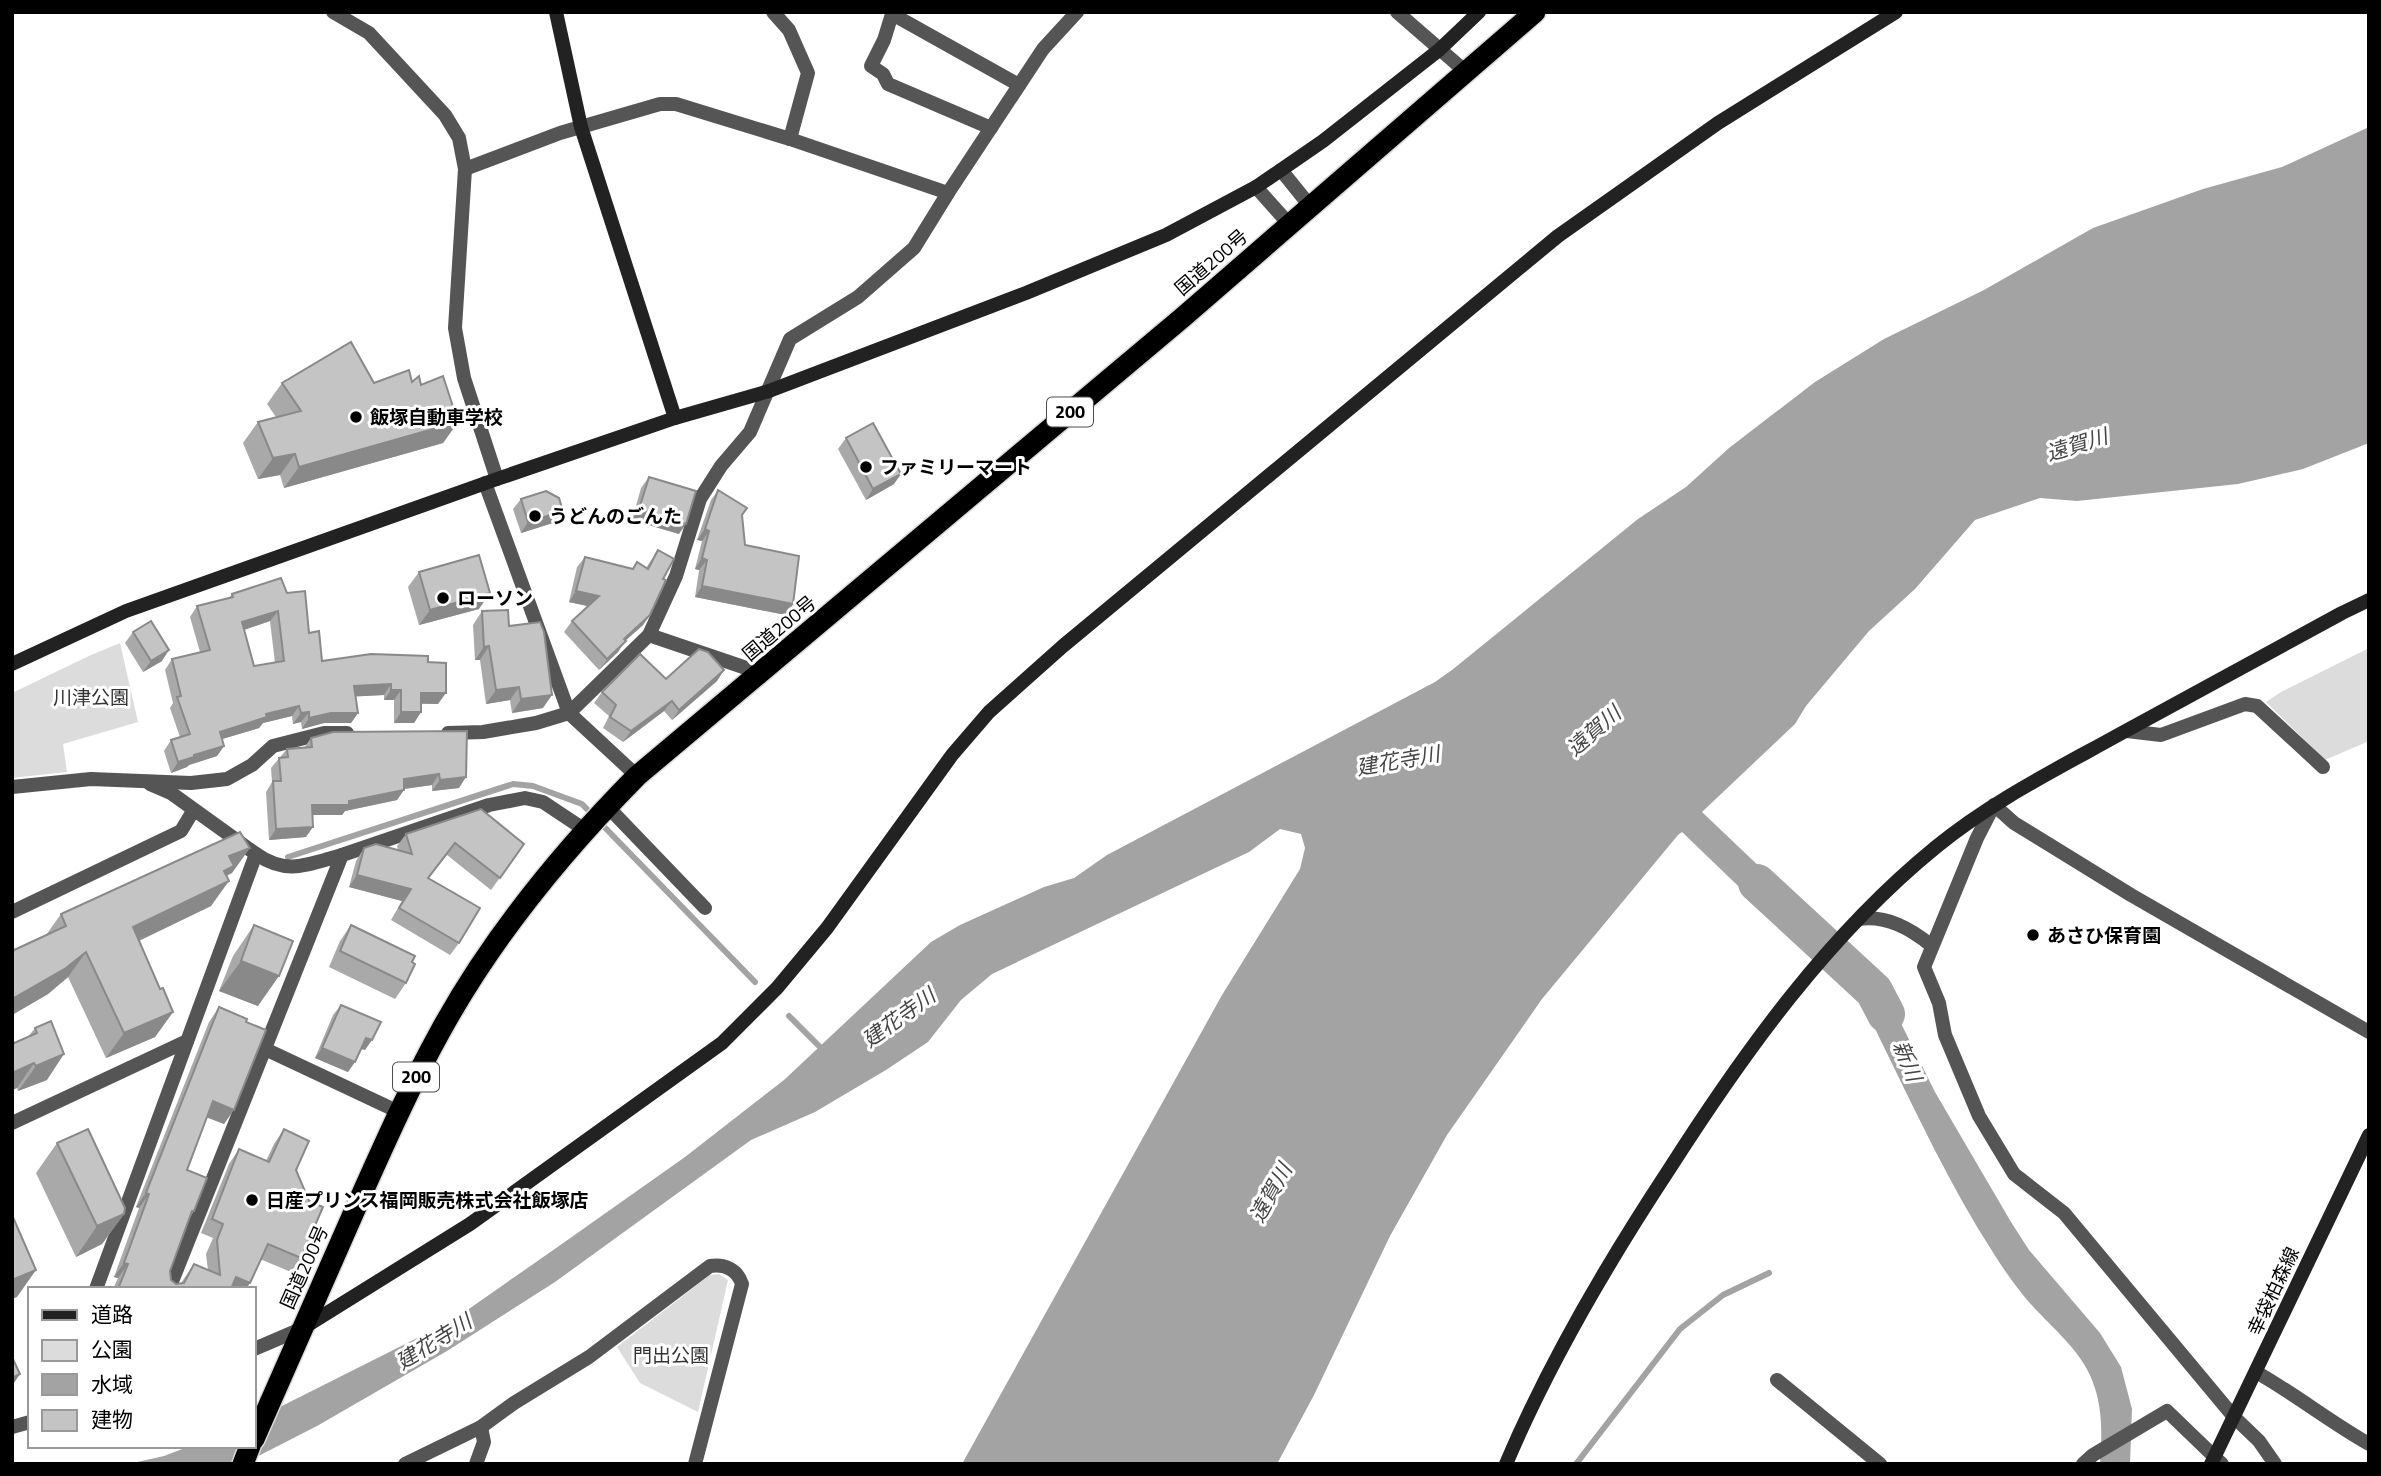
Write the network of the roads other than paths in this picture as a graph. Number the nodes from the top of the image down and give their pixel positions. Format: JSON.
{"nodes":[{"id":1,"x":333,"y":12,"type":"edge"},
{"id":2,"x":556,"y":12,"type":"edge"},
{"id":3,"x":773,"y":12,"type":"edge"},
{"id":4,"x":1077,"y":12,"type":"edge"},
{"id":5,"x":1397,"y":12,"type":"edge"},
{"id":6,"x":1479,"y":12,"type":"edge"},
{"id":7,"x":1535,"y":12,"type":"edge"},
{"id":8,"x":1896,"y":12,"type":"edge"},
{"id":9,"x":893,"y":13,"type":"edge"},
{"id":10,"x":1439,"y":50,"type":"junction"},
{"id":11,"x":1466,"y":72,"type":"junction"},
{"id":12,"x":1019,"y":85,"type":"junction"},
{"id":13,"x":581,"y":127,"type":"junction"},
{"id":14,"x":991,"y":128,"type":"junction"},
{"id":15,"x":790,"y":139,"type":"junction"},
{"id":16,"x":466,"y":169,"type":"junction"},
{"id":17,"x":1281,"y":170,"type":"junction"},
{"id":18,"x":1256,"y":187,"type":"junction"},
{"id":19,"x":947,"y":193,"type":"junction"},
{"id":20,"x":1310,"y":206,"type":"junction"},
{"id":21,"x":1289,"y":224,"type":"junction"},
{"id":22,"x":769,"y":391,"type":"junction"},
{"id":23,"x":675,"y":418,"type":"junction"},
{"id":24,"x":491,"y":481,"type":"junction"},
{"id":25,"x":2369,"y":600,"type":"edge"},
{"id":26,"x":649,"y":635,"type":"junction"},
{"id":27,"x":12,"y":664,"type":"edge"},
{"id":28,"x":761,"y":673,"type":"junction"},
{"id":29,"x":569,"y":713,"type":"junction"},
{"id":30,"x":2127,"y":731,"type":"junction"},
{"id":31,"x":364,"y":733,"type":"edge"},
{"id":32,"x":430,"y":733,"type":"edge"},
{"id":33,"x":2323,"y":768,"type":"dead end"},
{"id":34,"x":637,"y":776,"type":"junction"},
{"id":35,"x":139,"y":780,"type":"junction"},
{"id":36,"x":12,"y":787,"type":"edge"},
{"id":37,"x":1994,"y":805,"type":"junction"},
{"id":38,"x":193,"y":811,"type":"junction"},
{"id":39,"x":596,"y":818,"type":"junction"},
{"id":40,"x":256,"y":854,"type":"junction"},
{"id":41,"x":342,"y":855,"type":"junction"},
{"id":42,"x":705,"y":908,"type":"dead end"},
{"id":43,"x":12,"y":912,"type":"edge"},
{"id":44,"x":1859,"y":919,"type":"junction"},
{"id":45,"x":1932,"y":946,"type":"junction"},
{"id":46,"x":2369,"y":1032,"type":"edge"},
{"id":47,"x":187,"y":1041,"type":"junction"},
{"id":48,"x":265,"y":1049,"type":"junction"},
{"id":49,"x":399,"y":1112,"type":"junction"},
{"id":50,"x":12,"y":1123,"type":"edge"},
{"id":51,"x":2369,"y":1135,"type":"edge"},
{"id":52,"x":97,"y":1287,"type":"edge"},
{"id":53,"x":170,"y":1287,"type":"edge"},
{"id":54,"x":301,"y":1329,"type":"junction"},
{"id":55,"x":256,"y":1348,"type":"edge"},
{"id":56,"x":2256,"y":1372,"type":"junction"},
{"id":57,"x":1777,"y":1380,"type":"dead end"},
{"id":58,"x":2234,"y":1417,"type":"junction"},
{"id":59,"x":481,"y":1427,"type":"junction"},
{"id":60,"x":256,"y":1434,"type":"edge"},
{"id":61,"x":2369,"y":1444,"type":"edge"},
{"id":62,"x":2216,"y":1461,"type":"edge"},
{"id":63,"x":405,"y":1464,"type":"edge"},
{"id":64,"x":475,"y":1464,"type":"edge"},
{"id":65,"x":695,"y":1464,"type":"edge"},
{"id":66,"x":1506,"y":1464,"type":"edge"},
{"id":67,"x":1880,"y":1464,"type":"edge"},
{"id":68,"x":2083,"y":1464,"type":"edge"},
{"id":69,"x":2274,"y":1464,"type":"edge"}],
"edges":[{"from":1,"to":16,"type":"street"},
{"from":2,"to":13,"type":"street"},
{"from":3,"to":15,"type":"street"},
{"from":4,"to":12,"type":"street"},
{"from":5,"to":10,"type":"street"},
{"from":6,"to":10,"type":"street"},
{"from":7,"to":11,"type":"highway","name":"国道200号","number":"200"},
{"from":8,"to":54,"type":"street"},
{"from":9,"to":12,"type":"street"},
{"from":9,"to":14,"type":"street"},
{"from":10,"to":11,"type":"street"},
{"from":10,"to":17,"type":"street"},
{"from":11,"to":20,"type":"highway","name":"国道200号","number":"200"},
{"from":12,"to":14,"type":"street"},
{"from":13,"to":15,"type":"street"},
{"from":13,"to":16,"type":"street"},
{"from":13,"to":23,"type":"street"},
{"from":14,"to":19,"type":"street"},
{"from":15,"to":19,"type":"street"},
{"from":16,"to":24,"type":"street"},
{"from":17,"to":18,"type":"street"},
{"from":17,"to":20,"type":"street"},
{"from":18,"to":21,"type":"street"},
{"from":18,"to":22,"type":"street"},
{"from":19,"to":22,"type":"street"},
{"from":20,"to":21,"type":"highway","name":"国道200号","number":"200"},
{"from":21,"to":28,"type":"highway","name":"国道200号","number":"200"},
{"from":22,"to":23,"type":"street"},
{"from":22,"to":26,"type":"street"},
{"from":23,"to":24,"type":"street"},
{"from":24,"to":27,"type":"street"},
{"from":24,"to":29,"type":"street"},
{"from":25,"to":30,"type":"street"},
{"from":26,"to":28,"type":"street"},
{"from":26,"to":29,"type":"street"},
{"from":28,"to":34,"type":"highway","name":"国道200号","number":"200"},
{"from":29,"to":32,"type":"street"},
{"from":29,"to":34,"type":"street"},
{"from":30,"to":33,"type":"street"},
{"from":30,"to":37,"type":"street"},
{"from":31,"to":35,"type":"street"},
{"from":34,"to":39,"type":"highway","name":"国道200号","number":"200"},
{"from":35,"to":36,"type":"street"},
{"from":35,"to":38,"type":"street"},
{"from":37,"to":44,"type":"street"},
{"from":37,"to":45,"type":"street"},
{"from":37,"to":46,"type":"street"},
{"from":38,"to":40,"type":"street"},
{"from":38,"to":43,"type":"street"},
{"from":39,"to":41,"type":"street"},
{"from":39,"to":42,"type":"street"},
{"from":39,"to":49,"type":"highway","name":"国道200号","number":"200"},
{"from":40,"to":41,"type":"street"},
{"from":40,"to":47,"type":"street"},
{"from":41,"to":48,"type":"street"},
{"from":44,"to":45,"type":"street"},
{"from":44,"to":66,"type":"street"},
{"from":45,"to":58,"type":"street"},
{"from":47,"to":50,"type":"street"},
{"from":47,"to":52,"type":"street"},
{"from":48,"to":49,"type":"street"},
{"from":48,"to":53,"type":"street"},
{"from":49,"to":54,"type":"highway","name":"国道200号","number":"200"},
{"from":51,"to":56,"type":"street","name":"幸袋柏森線"},
{"from":54,"to":55,"type":"street"},
{"from":54,"to":60,"type":"highway","name":"国道200号","number":"200"},
{"from":56,"to":58,"type":"street","name":"幸袋柏森線"},
{"from":56,"to":61,"type":"street"},
{"from":57,"to":67,"type":"street"},
{"from":58,"to":62,"type":"street","name":"幸袋柏森線"},
{"from":58,"to":69,"type":"street"},
{"from":59,"to":63,"type":"street"},
{"from":59,"to":64,"type":"street"},
{"from":59,"to":65,"type":"street"},
{"from":62,"to":68,"type":"street"}]}
